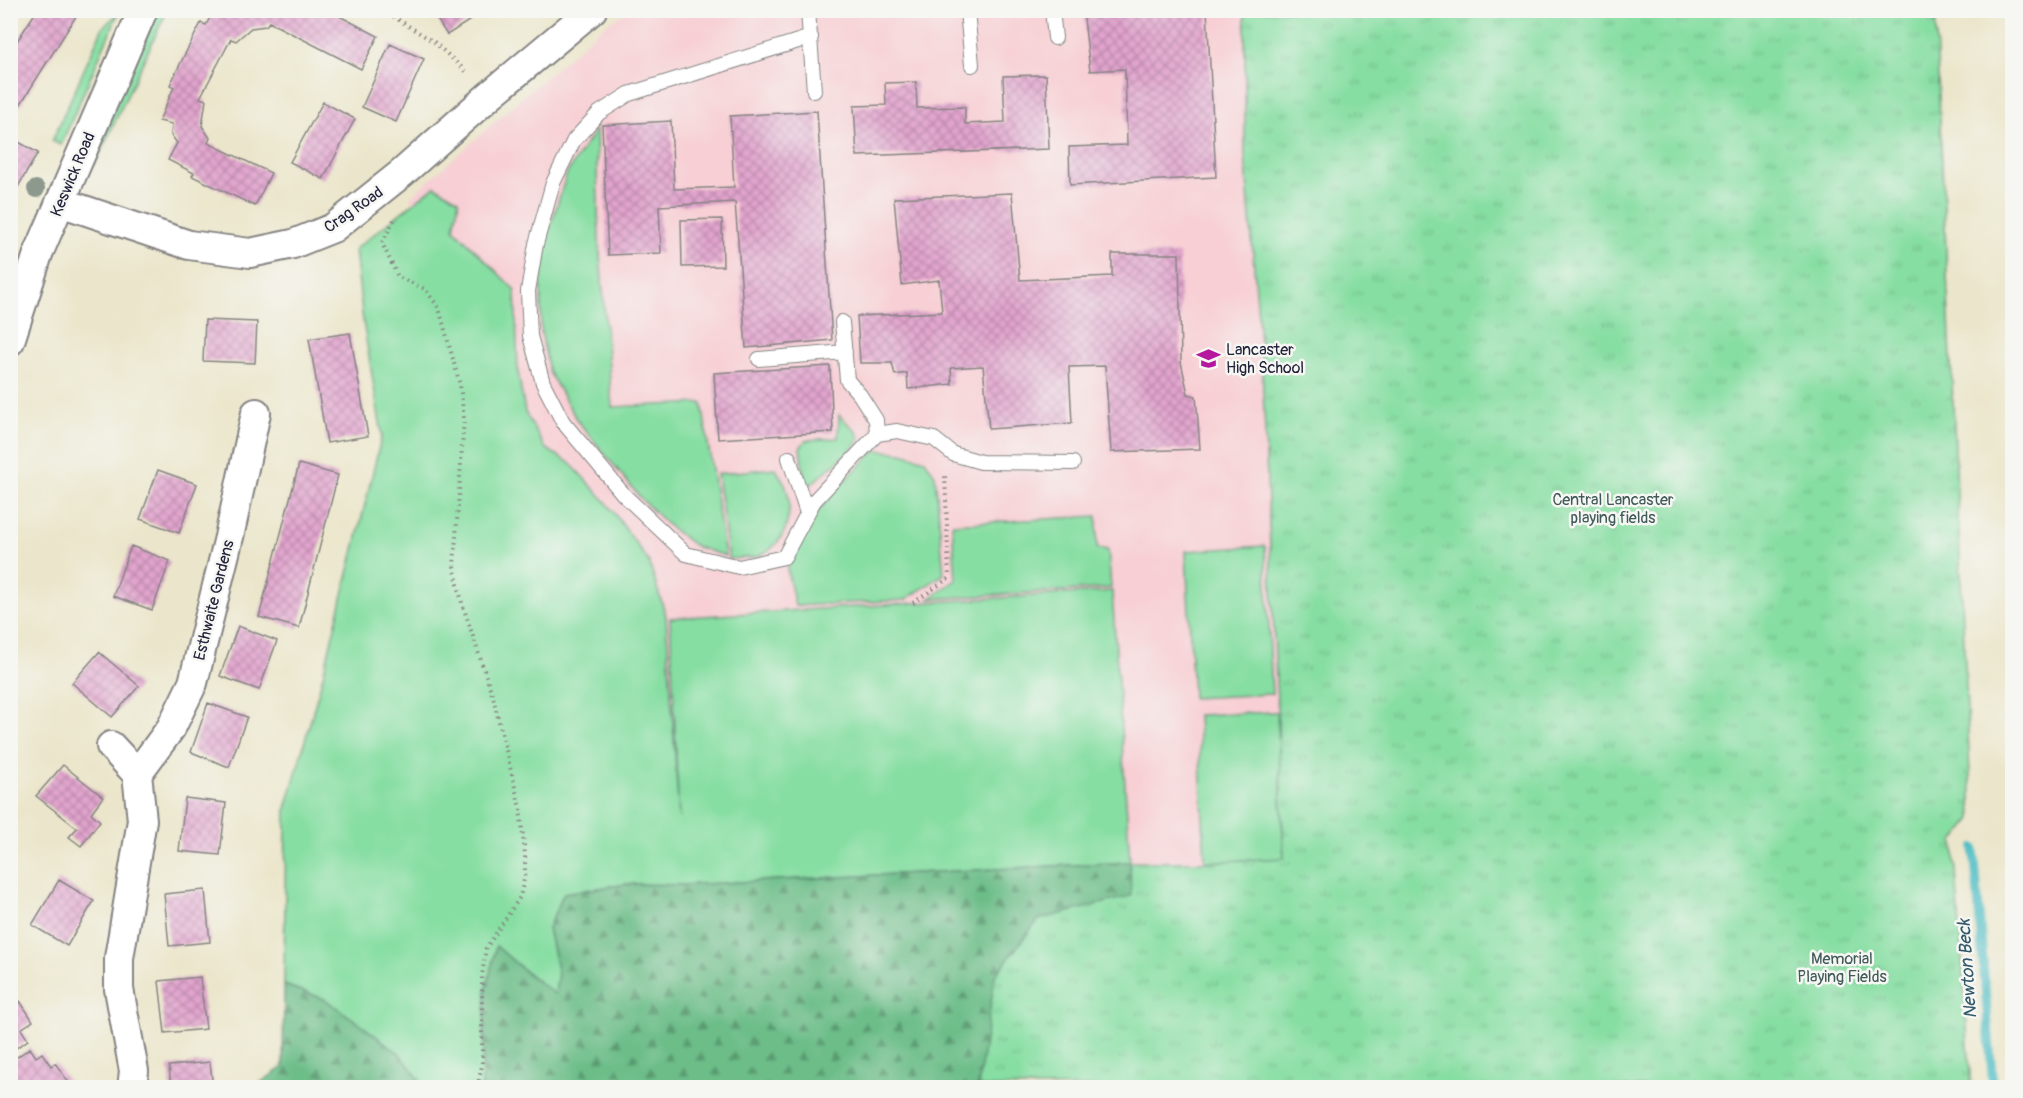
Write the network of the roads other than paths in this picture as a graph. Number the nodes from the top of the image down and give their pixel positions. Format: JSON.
{"nodes":[{"id":1,"x":143,"y":10,"type":"edge"},
{"id":2,"x":592,"y":10,"type":"edge"},
{"id":3,"x":808,"y":10,"type":"edge"},
{"id":4,"x":967,"y":10,"type":"edge"},
{"id":5,"x":1052,"y":10,"type":"edge"},
{"id":6,"x":811,"y":37,"type":"junction"},
{"id":7,"x":1055,"y":38,"type":"dead end"},
{"id":8,"x":972,"y":65,"type":"dead end"},
{"id":9,"x":813,"y":91,"type":"dead end"},
{"id":10,"x":60,"y":202,"type":"junction"},
{"id":11,"x":842,"y":322,"type":"dead end"},
{"id":12,"x":10,"y":341,"type":"edge"},
{"id":13,"x":845,"y":352,"type":"junction"},
{"id":14,"x":759,"y":359,"type":"dead end"},
{"id":15,"x":256,"y":413,"type":"dead end"},
{"id":16,"x":877,"y":434,"type":"junction"},
{"id":17,"x":789,"y":458,"type":"dead end"},
{"id":18,"x":1073,"y":463,"type":"dead end"},
{"id":19,"x":807,"y":513,"type":"junction"},
{"id":20,"x":111,"y":746,"type":"dead end"},
{"id":21,"x":137,"y":774,"type":"junction"},
{"id":22,"x":132,"y":1088,"type":"edge"}],
"edges":[{"from":1,"to":10,"type":"street","name":"Keswick Road"},
{"from":2,"to":10,"type":"street","name":"Crag Road"},
{"from":3,"to":6,"type":"lane"},
{"from":4,"to":8,"type":"lane"},
{"from":5,"to":7,"type":"lane"},
{"from":6,"to":9,"type":"lane"},
{"from":6,"to":19,"type":"lane"},
{"from":10,"to":12,"type":"street","name":"Keswick Road"},
{"from":11,"to":13,"type":"lane"},
{"from":13,"to":14,"type":"lane"},
{"from":13,"to":16,"type":"lane"},
{"from":15,"to":21,"type":"street","name":"Esthwaite Gardens"},
{"from":16,"to":18,"type":"lane"},
{"from":16,"to":19,"type":"lane"},
{"from":17,"to":19,"type":"lane"},
{"from":20,"to":21,"type":"street"},
{"from":21,"to":22,"type":"street"}]}
